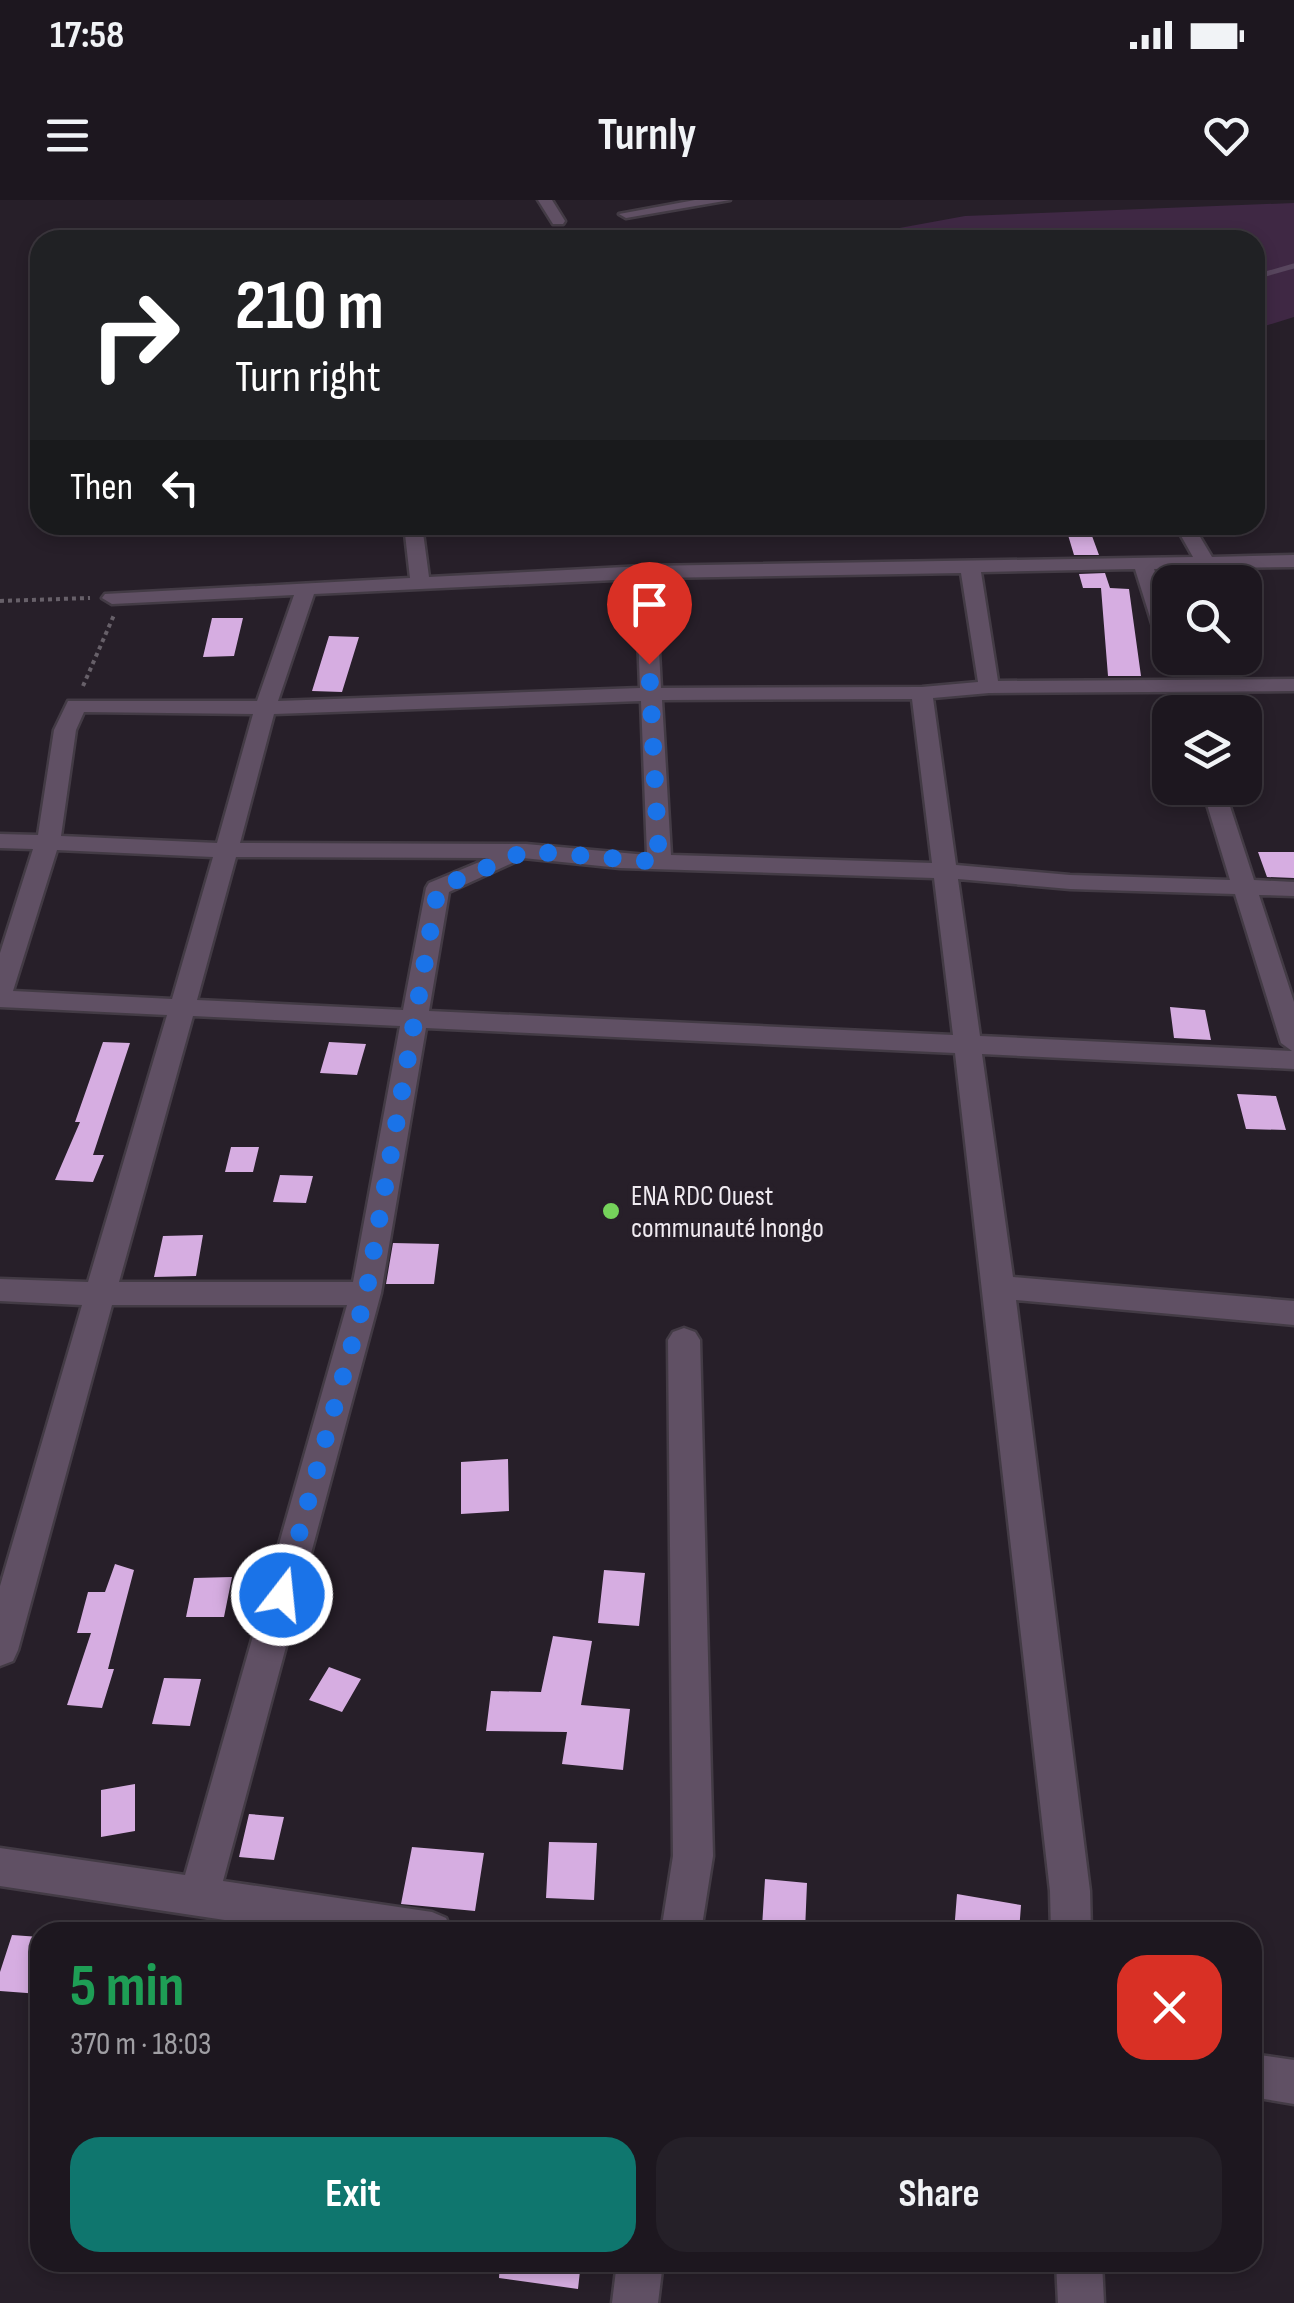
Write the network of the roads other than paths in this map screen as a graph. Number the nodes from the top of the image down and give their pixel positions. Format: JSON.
{"nodes":[{"id":1,"x":545,"y":200,"type":"edge"},
{"id":2,"x":724,"y":200,"type":"edge"},
{"id":3,"x":655,"y":204,"type":"edge"},
{"id":4,"x":626,"y":214,"type":"dead end"},
{"id":5,"x":558,"y":221,"type":"dead end"},
{"id":6,"x":415,"y":535,"type":"edge"},
{"id":7,"x":1190,"y":535,"type":"edge"},
{"id":8,"x":1294,"y":561,"type":"edge"},
{"id":9,"x":1206,"y":562,"type":"junction"},
{"id":10,"x":1143,"y":564,"type":"junction"},
{"id":11,"x":970,"y":566,"type":"junction"},
{"id":12,"x":645,"y":572,"type":"junction"},
{"id":13,"x":420,"y":583,"type":"junction"},
{"id":14,"x":306,"y":589,"type":"junction"},
{"id":15,"x":1152,"y":593,"type":"edge"},
{"id":16,"x":117,"y":598,"type":"road end"},
{"id":17,"x":1178,"y":675,"type":"edge"},
{"id":18,"x":1294,"y":685,"type":"edge"},
{"id":19,"x":988,"y":687,"type":"junction"},
{"id":20,"x":1182,"y":688,"type":"junction"},
{"id":21,"x":651,"y":694,"type":"junction"},
{"id":22,"x":922,"y":694,"type":"junction"},
{"id":23,"x":1184,"y":695,"type":"edge"},
{"id":24,"x":264,"y":708,"type":"junction"},
{"id":25,"x":1219,"y":805,"type":"edge"},
{"id":26,"x":0,"y":841,"type":"edge"},
{"id":27,"x":48,"y":842,"type":"junction"},
{"id":28,"x":227,"y":850,"type":"junction"},
{"id":29,"x":526,"y":851,"type":"junction"},
{"id":30,"x":659,"y":862,"type":"junction"},
{"id":31,"x":946,"y":871,"type":"junction"},
{"id":32,"x":1245,"y":888,"type":"junction"},
{"id":33,"x":1294,"y":889,"type":"edge"},
{"id":34,"x":0,"y":996,"type":"edge"},
{"id":35,"x":185,"y":1006,"type":"junction"},
{"id":36,"x":415,"y":1019,"type":"junction"},
{"id":37,"x":968,"y":1043,"type":"junction"},
{"id":38,"x":1294,"y":1044,"type":"edge"},
{"id":39,"x":1294,"y":1060,"type":"edge"},
{"id":40,"x":999,"y":1287,"type":"junction"},
{"id":41,"x":0,"y":1290,"type":"edge"},
{"id":42,"x":98,"y":1294,"type":"junction"},
{"id":43,"x":366,"y":1294,"type":"junction"},
{"id":44,"x":1294,"y":1313,"type":"edge"},
{"id":45,"x":684,"y":1340,"type":"dead end"},
{"id":46,"x":0,"y":1650,"type":"edge"},
{"id":47,"x":0,"y":1867,"type":"edge"},
{"id":48,"x":199,"y":1896,"type":"junction"},
{"id":49,"x":367,"y":1922,"type":"edge"},
{"id":50,"x":682,"y":1922,"type":"edge"},
{"id":51,"x":1071,"y":1922,"type":"edge"},
{"id":52,"x":1262,"y":2076,"type":"edge"},
{"id":53,"x":1294,"y":2082,"type":"edge"},
{"id":54,"x":639,"y":2272,"type":"edge"},
{"id":55,"x":1080,"y":2272,"type":"edge"},
{"id":56,"x":635,"y":2303,"type":"edge"},
{"id":57,"x":1080,"y":2303,"type":"edge"}],
"edges":[{"from":1,"to":5,"type":"street"},
{"from":2,"to":3,"type":"street"},
{"from":3,"to":4,"type":"street"},
{"from":6,"to":13,"type":"street"},
{"from":7,"to":9,"type":"street"},
{"from":8,"to":9,"type":"street"},
{"from":9,"to":10,"type":"street"},
{"from":10,"to":11,"type":"street"},
{"from":10,"to":15,"type":"street"},
{"from":11,"to":12,"type":"street"},
{"from":11,"to":19,"type":"street"},
{"from":12,"to":13,"type":"street"},
{"from":12,"to":21,"type":"street"},
{"from":13,"to":14,"type":"street"},
{"from":14,"to":16,"type":"street"},
{"from":14,"to":24,"type":"street"},
{"from":17,"to":20,"type":"street"},
{"from":18,"to":20,"type":"street"},
{"from":19,"to":20,"type":"street"},
{"from":19,"to":22,"type":"street"},
{"from":20,"to":23,"type":"street"},
{"from":21,"to":22,"type":"street"},
{"from":21,"to":24,"type":"street"},
{"from":21,"to":30,"type":"street"},
{"from":22,"to":31,"type":"street"},
{"from":24,"to":27,"type":"street"},
{"from":24,"to":28,"type":"street"},
{"from":25,"to":32,"type":"street"},
{"from":26,"to":27,"type":"street"},
{"from":27,"to":28,"type":"street"},
{"from":27,"to":34,"type":"street"},
{"from":28,"to":29,"type":"street"},
{"from":28,"to":35,"type":"street"},
{"from":29,"to":30,"type":"street"},
{"from":29,"to":36,"type":"street"},
{"from":30,"to":31,"type":"street"},
{"from":31,"to":32,"type":"street"},
{"from":31,"to":37,"type":"street"},
{"from":32,"to":33,"type":"street"},
{"from":32,"to":38,"type":"street"},
{"from":34,"to":35,"type":"street"},
{"from":35,"to":36,"type":"street"},
{"from":35,"to":42,"type":"street"},
{"from":36,"to":37,"type":"street"},
{"from":36,"to":43,"type":"street"},
{"from":37,"to":39,"type":"street"},
{"from":37,"to":40,"type":"street"},
{"from":40,"to":44,"type":"street"},
{"from":40,"to":51,"type":"street"},
{"from":41,"to":42,"type":"street"},
{"from":42,"to":43,"type":"street"},
{"from":42,"to":46,"type":"street"},
{"from":43,"to":48,"type":"street"},
{"from":45,"to":50,"type":"street"},
{"from":47,"to":48,"type":"street"},
{"from":48,"to":49,"type":"street"},
{"from":52,"to":53,"type":"street"},
{"from":54,"to":56,"type":"street"},
{"from":55,"to":57,"type":"street"}]}
